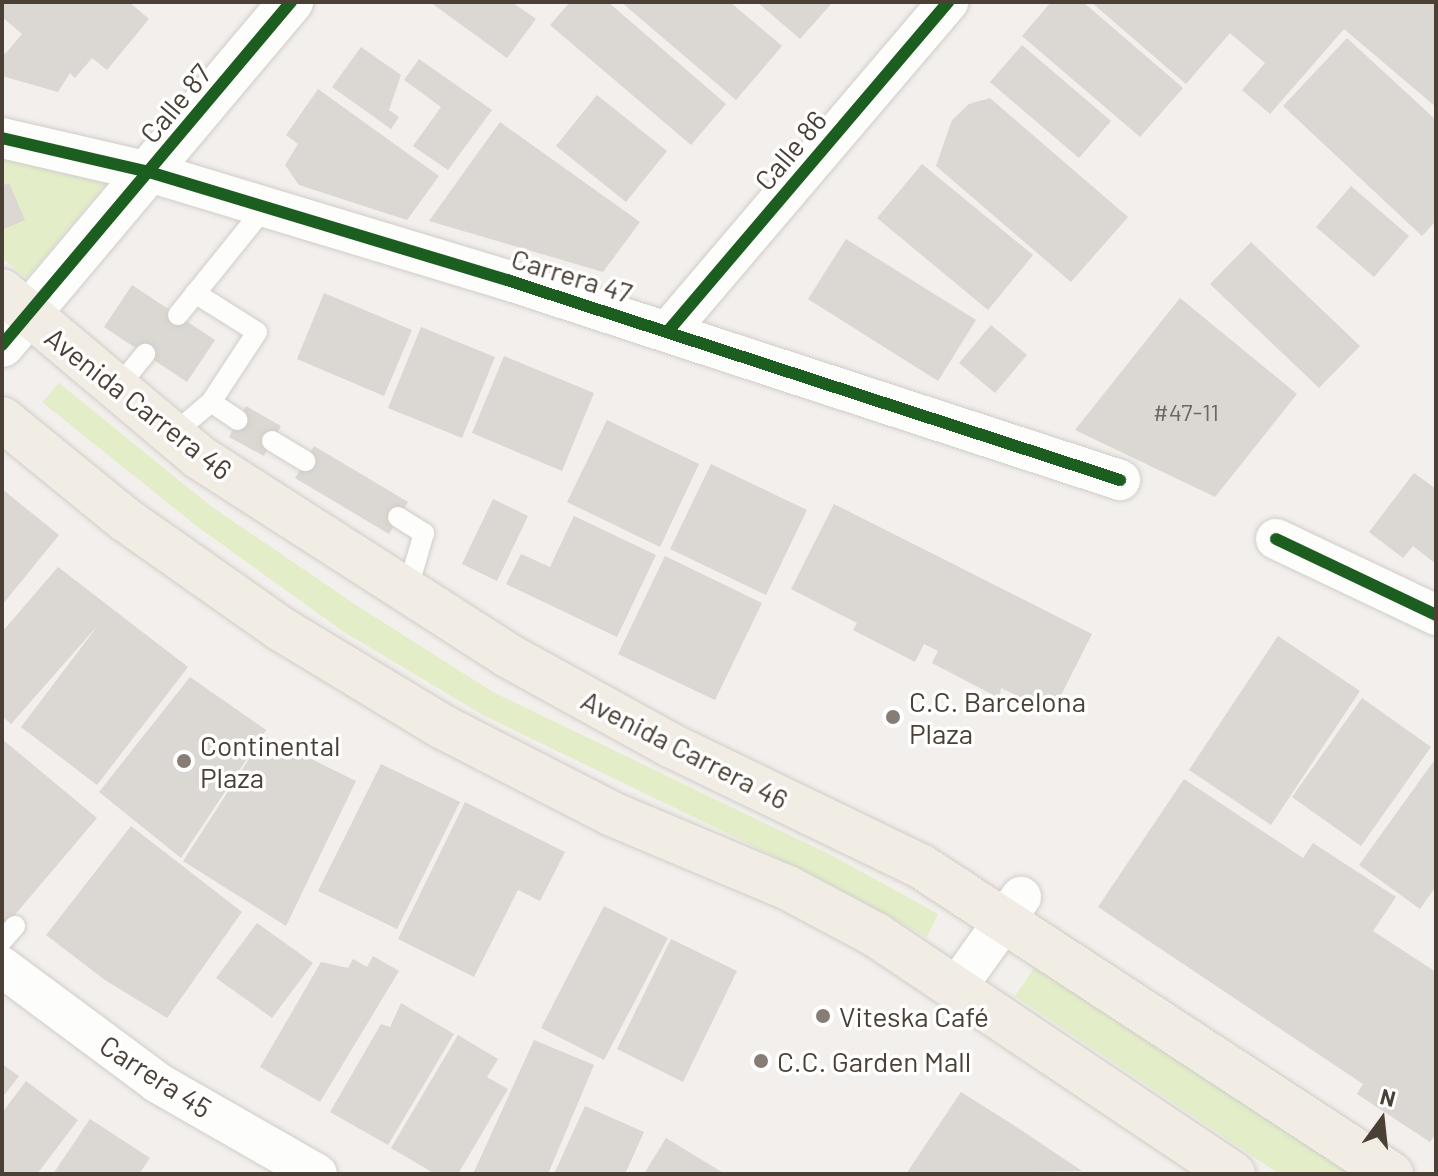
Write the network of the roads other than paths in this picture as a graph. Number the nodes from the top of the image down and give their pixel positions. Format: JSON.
{"nodes":[{"id":1,"x":291,"y":2,"type":"edge"},
{"id":2,"x":948,"y":2,"type":"edge"},
{"id":3,"x":2,"y":138,"type":"edge"},
{"id":4,"x":149,"y":172,"type":"junction"},
{"id":5,"x":265,"y":207,"type":"junction"},
{"id":6,"x":195,"y":293,"type":"junction"},
{"id":7,"x":178,"y":315,"type":"dead end"},
{"id":8,"x":11,"y":317,"type":"edge"},
{"id":9,"x":669,"y":330,"type":"junction"},
{"id":10,"x":145,"y":354,"type":"dead end"},
{"id":11,"x":115,"y":391,"type":"junction"},
{"id":12,"x":211,"y":402,"type":"junction"},
{"id":13,"x":2,"y":419,"type":"edge"},
{"id":14,"x":238,"y":420,"type":"dead end"},
{"id":15,"x":171,"y":436,"type":"junction"},
{"id":16,"x":272,"y":441,"type":"dead end"},
{"id":17,"x":305,"y":461,"type":"dead end"},
{"id":18,"x":1120,"y":480,"type":"dead end"},
{"id":19,"x":398,"y":517,"type":"dead end"},
{"id":20,"x":1276,"y":539,"type":"dead end"},
{"id":21,"x":407,"y":591,"type":"junction"},
{"id":22,"x":1436,"y":615,"type":"edge"},
{"id":23,"x":1014,"y":908,"type":"junction"},
{"id":24,"x":2,"y":967,"type":"edge"},
{"id":25,"x":956,"y":988,"type":"junction"},
{"id":26,"x":317,"y":1174,"type":"edge"},
{"id":27,"x":1233,"y":1174,"type":"edge"},
{"id":28,"x":1391,"y":1174,"type":"edge"}],
"edges":[{"from":1,"to":4,"type":"street","name":"Calle 87"},
{"from":2,"to":9,"type":"street","name":"Calle 86"},
{"from":3,"to":4,"type":"street","name":"Carrera 47"},
{"from":4,"to":5,"type":"street","name":"Carrera 47"},
{"from":4,"to":8,"type":"street","name":"Calle 87"},
{"from":5,"to":6,"type":"lane"},
{"from":5,"to":9,"type":"street","name":"Carrera 47"},
{"from":6,"to":7,"type":"lane"},
{"from":6,"to":12,"type":"lane"},
{"from":8,"to":11,"type":"main road","name":"Avenida Carrera 46"},
{"from":9,"to":18,"type":"street","name":"Carrera 47"},
{"from":10,"to":11,"type":"lane"},
{"from":11,"to":15,"type":"main road","name":"Avenida Carrera 46"},
{"from":12,"to":14,"type":"lane"},
{"from":12,"to":15,"type":"lane"},
{"from":13,"to":25,"type":"main road"},
{"from":15,"to":21,"type":"main road","name":"Avenida Carrera 46"},
{"from":16,"to":17,"type":"lane"},
{"from":19,"to":21,"type":"lane"},
{"from":20,"to":22,"type":"street"},
{"from":21,"to":23,"type":"main road","name":"Avenida Carrera 46"},
{"from":23,"to":25,"type":"street"},
{"from":23,"to":28,"type":"main road","name":"Avenida Carrera 46"},
{"from":24,"to":26,"type":"street","name":"Carrera 45"},
{"from":25,"to":27,"type":"main road"}]}
